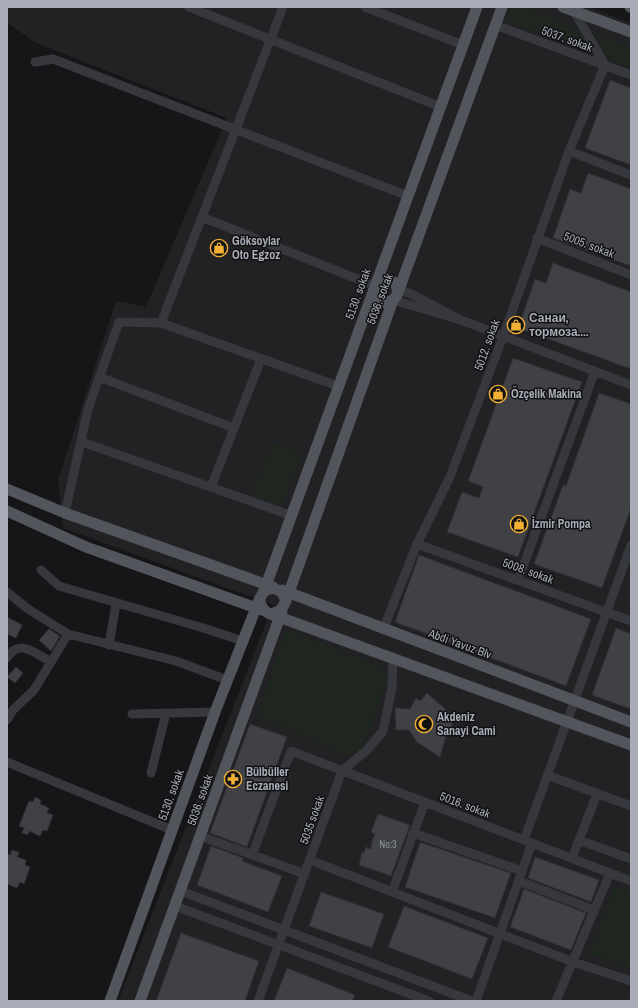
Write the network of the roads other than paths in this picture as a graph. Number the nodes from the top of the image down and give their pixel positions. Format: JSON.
{"nodes":[{"id":1,"x":189,"y":7,"type":"edge"},
{"id":2,"x":283,"y":7,"type":"edge"},
{"id":3,"x":365,"y":7,"type":"edge"},
{"id":4,"x":477,"y":7,"type":"edge"},
{"id":5,"x":502,"y":7,"type":"edge"},
{"id":6,"x":563,"y":7,"type":"edge"},
{"id":7,"x":574,"y":11,"type":"junction"},
{"id":8,"x":495,"y":25,"type":"junction"},
{"id":9,"x":631,"y":32,"type":"edge"},
{"id":10,"x":271,"y":39,"type":"junction"},
{"id":11,"x":463,"y":45,"type":"junction"},
{"id":12,"x":35,"y":62,"type":"dead end"},
{"id":13,"x":605,"y":66,"type":"junction"},
{"id":14,"x":631,"y":75,"type":"edge"},
{"id":15,"x":441,"y":108,"type":"junction"},
{"id":16,"x":235,"y":130,"type":"junction"},
{"id":17,"x":569,"y":151,"type":"junction"},
{"id":18,"x":631,"y":175,"type":"edge"},
{"id":19,"x":408,"y":196,"type":"junction"},
{"id":20,"x":202,"y":217,"type":"junction"},
{"id":21,"x":537,"y":238,"type":"junction"},
{"id":22,"x":631,"y":275,"type":"edge"},
{"id":23,"x":374,"y":286,"type":"junction"},
{"id":24,"x":398,"y":289,"type":"junction"},
{"id":25,"x":393,"y":300,"type":"junction"},
{"id":26,"x":461,"y":320,"type":"junction"},
{"id":27,"x":161,"y":322,"type":"junction"},
{"id":28,"x":503,"y":337,"type":"junction"},
{"id":29,"x":261,"y":359,"type":"junction"},
{"id":30,"x":595,"y":371,"type":"junction"},
{"id":31,"x":99,"y":377,"type":"junction"},
{"id":32,"x":631,"y":385,"type":"edge"},
{"id":33,"x":338,"y":386,"type":"junction"},
{"id":34,"x":234,"y":428,"type":"junction"},
{"id":35,"x":82,"y":442,"type":"junction"},
{"id":36,"x":211,"y":487,"type":"junction"},
{"id":37,"x":7,"y":489,"type":"edge"},
{"id":38,"x":7,"y":511,"type":"edge"},
{"id":39,"x":65,"y":513,"type":"junction"},
{"id":40,"x":290,"y":515,"type":"junction"},
{"id":41,"x":417,"y":544,"type":"junction"},
{"id":42,"x":631,"y":545,"type":"edge"},
{"id":43,"x":41,"y":570,"type":"dead end"},
{"id":44,"x":518,"y":580,"type":"junction"},
{"id":45,"x":7,"y":592,"type":"edge"},
{"id":46,"x":273,"y":600,"type":"junction"},
{"id":47,"x":116,"y":604,"type":"junction"},
{"id":48,"x":606,"y":612,"type":"junction"},
{"id":49,"x":631,"y":621,"type":"edge"},
{"id":50,"x":383,"y":630,"type":"junction"},
{"id":51,"x":68,"y":634,"type":"junction"},
{"id":52,"x":243,"y":641,"type":"junction"},
{"id":53,"x":109,"y":645,"type":"junction"},
{"id":54,"x":393,"y":657,"type":"junction"},
{"id":55,"x":7,"y":658,"type":"edge"},
{"id":56,"x":50,"y":661,"type":"junction"},
{"id":57,"x":227,"y":680,"type":"junction"},
{"id":58,"x":574,"y":701,"type":"junction"},
{"id":59,"x":10,"y":708,"type":"edge"},
{"id":60,"x":215,"y":712,"type":"junction"},
{"id":61,"x":166,"y":713,"type":"junction"},
{"id":62,"x":132,"y":714,"type":"dead end"},
{"id":63,"x":7,"y":720,"type":"edge"},
{"id":64,"x":566,"y":721,"type":"junction"},
{"id":65,"x":631,"y":722,"type":"edge"},
{"id":66,"x":631,"y":745,"type":"edge"},
{"id":67,"x":7,"y":762,"type":"edge"},
{"id":68,"x":342,"y":771,"type":"junction"},
{"id":69,"x":150,"y":773,"type":"dead end"},
{"id":70,"x":547,"y":775,"type":"junction"},
{"id":71,"x":597,"y":794,"type":"junction"},
{"id":72,"x":424,"y":802,"type":"junction"},
{"id":73,"x":631,"y":806,"type":"edge"},
{"id":74,"x":172,"y":830,"type":"junction"},
{"id":75,"x":414,"y":833,"type":"junction"},
{"id":76,"x":200,"y":836,"type":"junction"},
{"id":77,"x":579,"y":840,"type":"junction"},
{"id":78,"x":528,"y":841,"type":"junction"},
{"id":79,"x":252,"y":855,"type":"junction"},
{"id":80,"x":572,"y":858,"type":"junction"},
{"id":81,"x":631,"y":859,"type":"edge"},
{"id":82,"x":310,"y":860,"type":"junction"},
{"id":83,"x":522,"y":871,"type":"junction"},
{"id":84,"x":610,"y":873,"type":"junction"},
{"id":85,"x":305,"y":874,"type":"junction"},
{"id":86,"x":631,"y":880,"type":"edge"},
{"id":87,"x":519,"y":881,"type":"junction"},
{"id":88,"x":181,"y":891,"type":"junction"},
{"id":89,"x":392,"y":892,"type":"junction"},
{"id":90,"x":175,"y":906,"type":"junction"},
{"id":91,"x":594,"y":910,"type":"junction"},
{"id":92,"x":284,"y":930,"type":"junction"},
{"id":93,"x":500,"y":934,"type":"junction"},
{"id":94,"x":279,"y":945,"type":"junction"},
{"id":95,"x":573,"y":962,"type":"junction"},
{"id":96,"x":631,"y":981,"type":"edge"},
{"id":97,"x":110,"y":1001,"type":"edge"},
{"id":98,"x":140,"y":1001,"type":"edge"},
{"id":99,"x":258,"y":1001,"type":"edge"},
{"id":100,"x":429,"y":1001,"type":"edge"},
{"id":101,"x":472,"y":1001,"type":"edge"},
{"id":102,"x":476,"y":1001,"type":"edge"},
{"id":103,"x":556,"y":1001,"type":"edge"}],
"edges":[{"from":1,"to":10,"type":"street"},
{"from":2,"to":10,"type":"street"},
{"from":3,"to":11,"type":"street"},
{"from":4,"to":11,"type":"main road","name":"5130. sokak"},
{"from":5,"to":8,"type":"main road","name":"5036. sokak"},
{"from":6,"to":7,"type":"main road"},
{"from":7,"to":9,"type":"main road"},
{"from":7,"to":13,"type":"street"},
{"from":8,"to":13,"type":"street","name":"5037. sokak"},
{"from":8,"to":24,"type":"main road","name":"5036. sokak"},
{"from":10,"to":15,"type":"street"},
{"from":10,"to":16,"type":"street"},
{"from":11,"to":15,"type":"main road","name":"5130. sokak"},
{"from":12,"to":16,"type":"street"},
{"from":13,"to":14,"type":"street","name":"5037. sokak"},
{"from":13,"to":17,"type":"street","name":"5012. sokak"},
{"from":15,"to":19,"type":"main road","name":"5130. sokak"},
{"from":16,"to":19,"type":"street"},
{"from":16,"to":20,"type":"street"},
{"from":17,"to":18,"type":"street"},
{"from":17,"to":21,"type":"street","name":"5012. sokak"},
{"from":19,"to":23,"type":"main road","name":"5130. sokak"},
{"from":20,"to":23,"type":"street"},
{"from":20,"to":27,"type":"street"},
{"from":21,"to":22,"type":"street","name":"5005. sokak"},
{"from":21,"to":28,"type":"street","name":"5012. sokak"},
{"from":23,"to":24,"type":"main road"},
{"from":23,"to":25,"type":"main road"},
{"from":23,"to":33,"type":"main road","name":"5130. sokak"},
{"from":24,"to":25,"type":"main road","name":"5036. sokak"},
{"from":24,"to":26,"type":"street"},
{"from":25,"to":26,"type":"street"},
{"from":25,"to":46,"type":"main road","name":"5036. sokak"},
{"from":26,"to":28,"type":"street"},
{"from":27,"to":29,"type":"street"},
{"from":27,"to":31,"type":"street"},
{"from":28,"to":30,"type":"street"},
{"from":28,"to":41,"type":"street","name":"5012. sokak"},
{"from":29,"to":33,"type":"street"},
{"from":29,"to":34,"type":"street"},
{"from":30,"to":32,"type":"street"},
{"from":30,"to":44,"type":"street"},
{"from":31,"to":34,"type":"street"},
{"from":31,"to":35,"type":"street"},
{"from":33,"to":40,"type":"main road","name":"5130. sokak"},
{"from":34,"to":36,"type":"street"},
{"from":35,"to":36,"type":"street"},
{"from":35,"to":39,"type":"street"},
{"from":36,"to":40,"type":"street"},
{"from":37,"to":39,"type":"main road"},
{"from":38,"to":46,"type":"main road"},
{"from":39,"to":46,"type":"main road"},
{"from":40,"to":46,"type":"main road","name":"5130. sokak"},
{"from":41,"to":44,"type":"street","name":"5008. sokak"},
{"from":41,"to":50,"type":"street","name":"5012. sokak"},
{"from":42,"to":48,"type":"street"},
{"from":43,"to":47,"type":"street"},
{"from":44,"to":48,"type":"street","name":"5008. sokak"},
{"from":45,"to":51,"type":"street"},
{"from":46,"to":50,"type":"main road","name":"Abdi Yavuz Blv"},
{"from":46,"to":52,"type":"main road","name":"5130. sokak"},
{"from":46,"to":54,"type":"main road"},
{"from":46,"to":76,"type":"main road","name":"5036. sokak"},
{"from":47,"to":52,"type":"street"},
{"from":47,"to":53,"type":"street"},
{"from":48,"to":49,"type":"street","name":"5008. sokak"},
{"from":48,"to":58,"type":"street"},
{"from":50,"to":58,"type":"main road","name":"Abdi Yavuz Blv"},
{"from":51,"to":53,"type":"street"},
{"from":51,"to":56,"type":"street"},
{"from":52,"to":57,"type":"main road","name":"5130. sokak"},
{"from":53,"to":57,"type":"street"},
{"from":54,"to":64,"type":"main road"},
{"from":54,"to":68,"type":"street"},
{"from":55,"to":56,"type":"street"},
{"from":56,"to":59,"type":"street"},
{"from":57,"to":60,"type":"main road","name":"5130. sokak"},
{"from":58,"to":64,"type":"street"},
{"from":58,"to":65,"type":"main road","name":"Abdi Yavuz Blv"},
{"from":59,"to":63,"type":"street"},
{"from":60,"to":61,"type":"street"},
{"from":60,"to":74,"type":"main road","name":"5130. sokak"},
{"from":61,"to":62,"type":"street"},
{"from":61,"to":69,"type":"street"},
{"from":64,"to":66,"type":"main road"},
{"from":64,"to":70,"type":"street"},
{"from":67,"to":74,"type":"street"},
{"from":68,"to":72,"type":"street","name":"5016. sokak"},
{"from":68,"to":79,"type":"street","name":"5016. sokak"},
{"from":68,"to":82,"type":"street","name":"5035 sokak"},
{"from":70,"to":71,"type":"street"},
{"from":70,"to":78,"type":"street"},
{"from":71,"to":73,"type":"street"},
{"from":71,"to":77,"type":"street"},
{"from":72,"to":75,"type":"street"},
{"from":72,"to":78,"type":"street","name":"5016. sokak"},
{"from":74,"to":97,"type":"main road","name":"5130. sokak"},
{"from":75,"to":83,"type":"street"},
{"from":75,"to":89,"type":"street"},
{"from":76,"to":79,"type":"street"},
{"from":76,"to":88,"type":"main road","name":"5036. sokak"},
{"from":77,"to":80,"type":"street"},
{"from":77,"to":81,"type":"street"},
{"from":78,"to":80,"type":"street","name":"5016. sokak"},
{"from":78,"to":83,"type":"street"},
{"from":79,"to":85,"type":"street"},
{"from":80,"to":84,"type":"street","name":"5016. sokak"},
{"from":82,"to":85,"type":"street","name":"5035 sokak"},
{"from":82,"to":89,"type":"street"},
{"from":83,"to":87,"type":"street"},
{"from":84,"to":86,"type":"street","name":"5016. sokak"},
{"from":84,"to":91,"type":"street"},
{"from":85,"to":92,"type":"street","name":"5035 sokak"},
{"from":87,"to":91,"type":"street"},
{"from":87,"to":93,"type":"street"},
{"from":88,"to":90,"type":"main road","name":"5036. sokak"},
{"from":88,"to":92,"type":"street"},
{"from":89,"to":93,"type":"street"},
{"from":90,"to":94,"type":"street"},
{"from":90,"to":98,"type":"main road","name":"5036. sokak"},
{"from":91,"to":95,"type":"street"},
{"from":92,"to":94,"type":"street","name":"5035 sokak"},
{"from":92,"to":101,"type":"street"},
{"from":93,"to":95,"type":"street"},
{"from":93,"to":102,"type":"street"},
{"from":94,"to":99,"type":"street","name":"5035 sokak"},
{"from":94,"to":100,"type":"street"},
{"from":95,"to":96,"type":"street"},
{"from":95,"to":103,"type":"street"}]}
